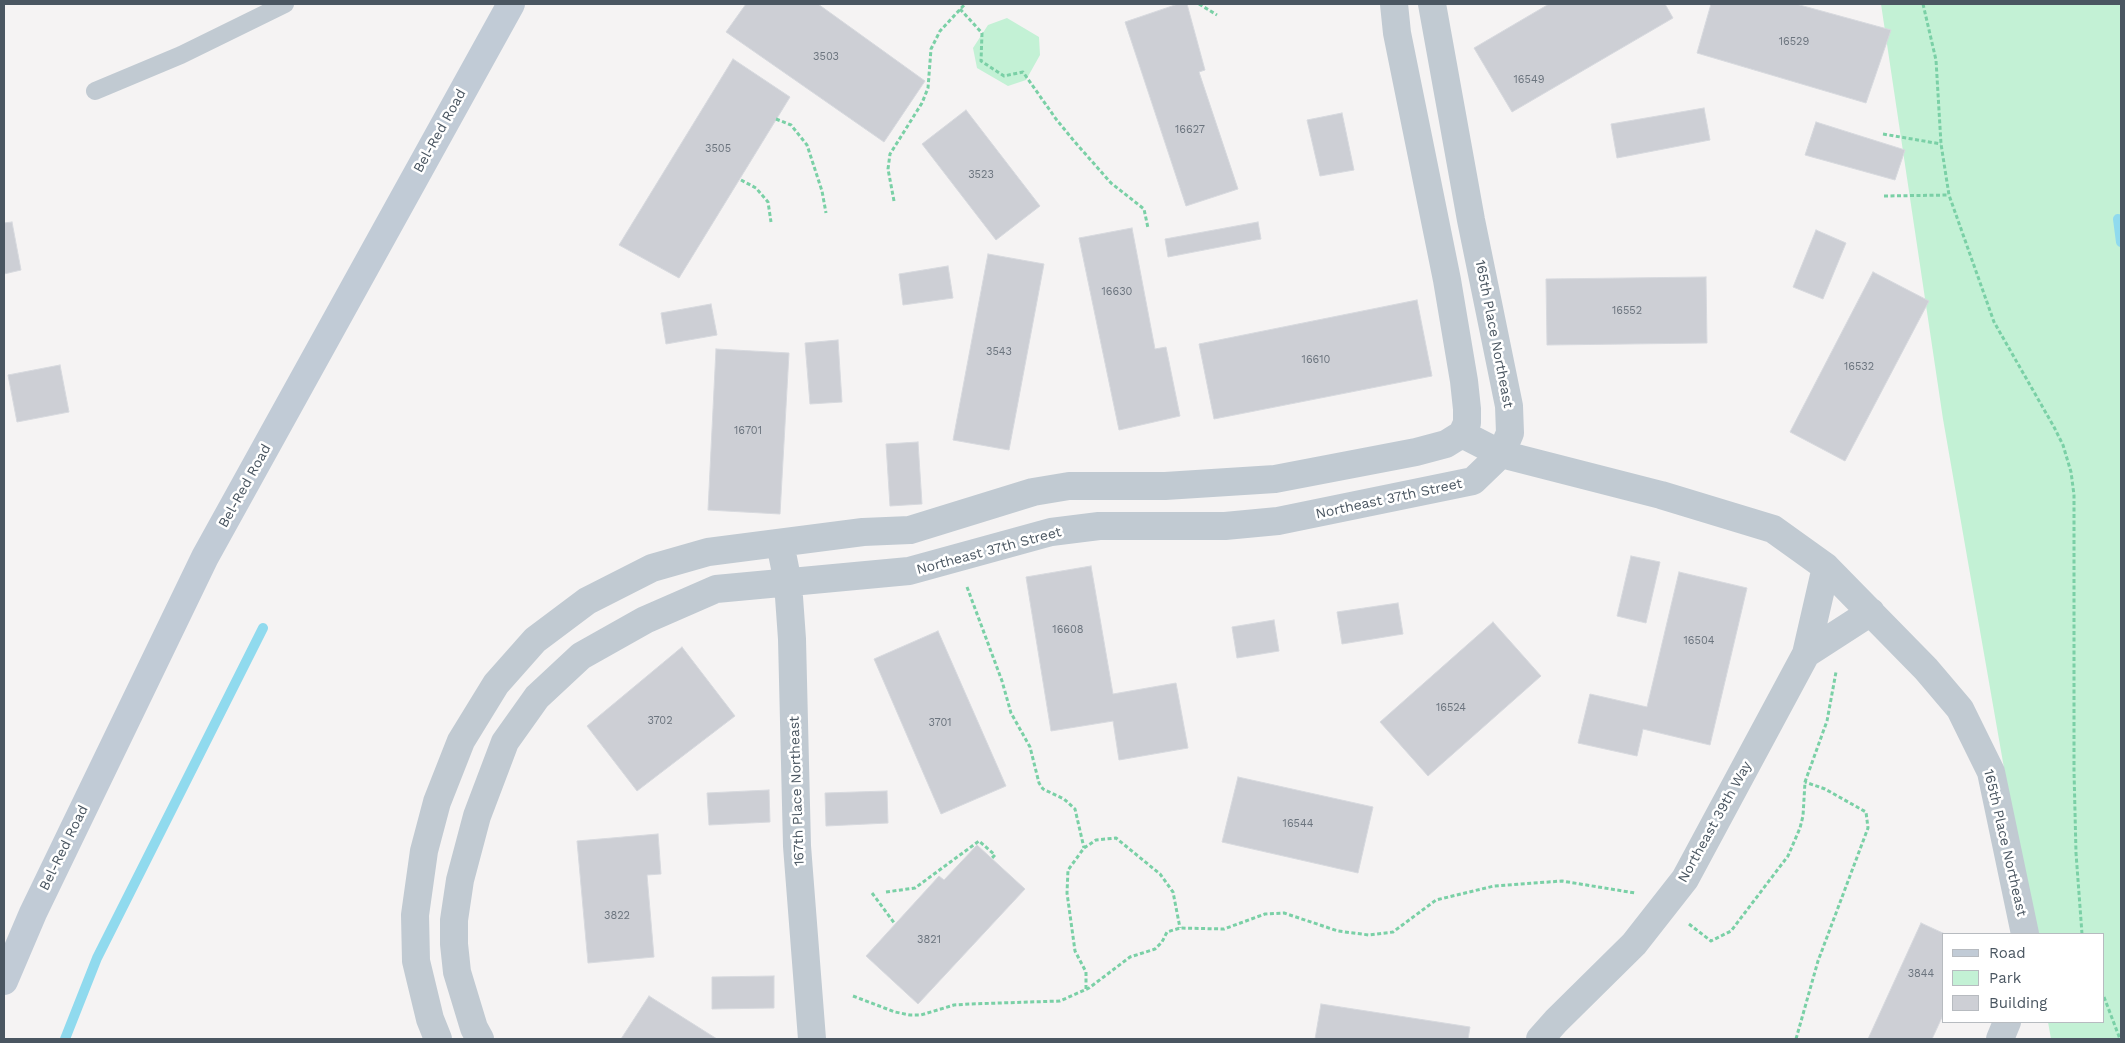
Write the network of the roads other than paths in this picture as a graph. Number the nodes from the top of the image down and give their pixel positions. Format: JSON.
{"nodes":[{"id":1,"x":286,"y":4,"type":"edge"},
{"id":2,"x":511,"y":4,"type":"edge"},
{"id":3,"x":1394,"y":4,"type":"edge"},
{"id":4,"x":1433,"y":14,"type":"edge"},
{"id":5,"x":1398,"y":33,"type":"junction"},
{"id":6,"x":95,"y":91,"type":"dead end"},
{"id":7,"x":1454,"y":439,"type":"junction"},
{"id":8,"x":1501,"y":454,"type":"junction"},
{"id":9,"x":1275,"y":480,"type":"junction"},
{"id":10,"x":1278,"y":521,"type":"junction"},
{"id":11,"x":863,"y":532,"type":"junction"},
{"id":12,"x":780,"y":544,"type":"junction"},
{"id":13,"x":1826,"y":567,"type":"junction"},
{"id":14,"x":864,"y":575,"type":"junction"},
{"id":15,"x":788,"y":583,"type":"junction"},
{"id":16,"x":1871,"y":612,"type":"junction"},
{"id":17,"x":1806,"y":654,"type":"junction"},
{"id":18,"x":2025,"y":933,"type":"edge"},
{"id":19,"x":4,"y":981,"type":"edge"},
{"id":20,"x":2007,"y":1023,"type":"edge"},
{"id":21,"x":438,"y":1039,"type":"edge"},
{"id":22,"x":480,"y":1039,"type":"edge"},
{"id":23,"x":812,"y":1039,"type":"edge"},
{"id":24,"x":1540,"y":1039,"type":"edge"},
{"id":25,"x":2000,"y":1039,"type":"edge"}],
"edges":[{"from":1,"to":6,"type":"lane"},
{"from":2,"to":19,"type":"main road","name":"Bel-Red Road"},
{"from":3,"to":5,"type":"street"},
{"from":4,"to":5,"type":"street"},
{"from":4,"to":8,"type":"street","name":"165th Place Northeast"},
{"from":5,"to":7,"type":"street"},
{"from":7,"to":8,"type":"street"},
{"from":7,"to":9,"type":"street"},
{"from":8,"to":10,"type":"street","name":"Northeast 37th Street"},
{"from":8,"to":13,"type":"street"},
{"from":9,"to":10,"type":"street"},
{"from":9,"to":11,"type":"street"},
{"from":10,"to":14,"type":"street","name":"Northeast 37th Street"},
{"from":11,"to":12,"type":"street"},
{"from":11,"to":14,"type":"street"},
{"from":12,"to":15,"type":"street","name":"167th Place Northeast"},
{"from":12,"to":21,"type":"street"},
{"from":13,"to":16,"type":"street"},
{"from":13,"to":17,"type":"street"},
{"from":14,"to":15,"type":"street","name":"Northeast 37th Street"},
{"from":15,"to":22,"type":"street","name":"Northeast 37th Street"},
{"from":15,"to":23,"type":"street","name":"167th Place Northeast"},
{"from":16,"to":17,"type":"street"},
{"from":16,"to":18,"type":"street","name":"165th Place Northeast"},
{"from":17,"to":24,"type":"street","name":"Northeast 39th Way"},
{"from":20,"to":25,"type":"street"}]}
